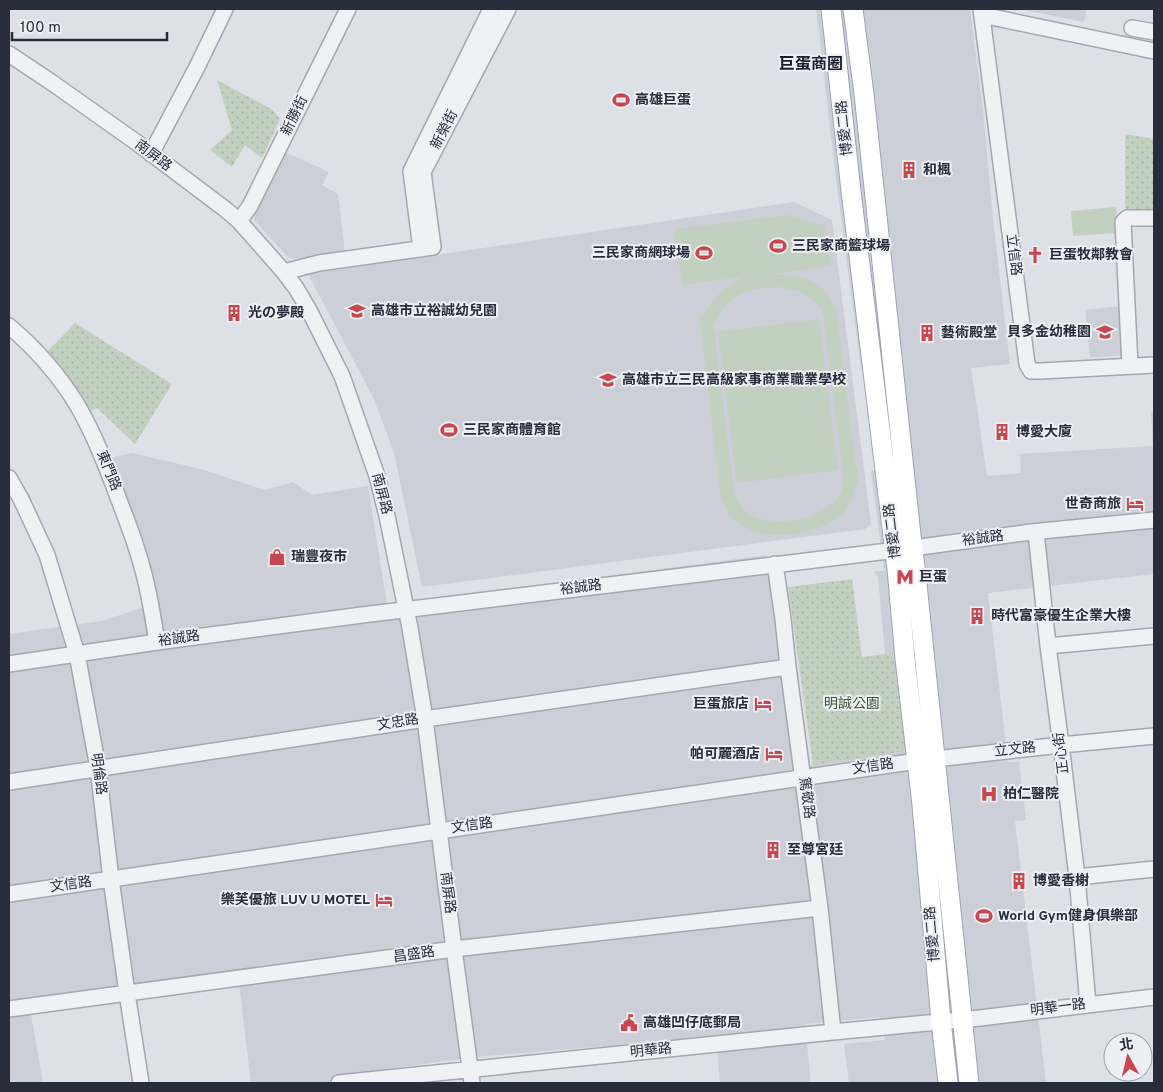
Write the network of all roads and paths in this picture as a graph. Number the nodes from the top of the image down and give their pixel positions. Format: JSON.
{"nodes":[{"id":1,"x":348,"y":9,"type":"edge"},
{"id":2,"x":492,"y":9,"type":"edge"},
{"id":3,"x":508,"y":9,"type":"edge"},
{"id":4,"x":831,"y":9,"type":"edge"},
{"id":5,"x":853,"y":9,"type":"edge"},
{"id":6,"x":220,"y":11,"type":"edge"},
{"id":7,"x":981,"y":12,"type":"edge"},
{"id":8,"x":1132,"y":28,"type":"dead end"},
{"id":9,"x":1154,"y":32,"type":"edge"},
{"id":10,"x":1154,"y":51,"type":"edge"},
{"id":11,"x":9,"y":54,"type":"edge"},
{"id":12,"x":151,"y":154,"type":"junction"},
{"id":13,"x":1154,"y":218,"type":"edge"},
{"id":14,"x":239,"y":221,"type":"junction"},
{"id":15,"x":427,"y":248,"type":"junction"},
{"id":16,"x":284,"y":272,"type":"junction"},
{"id":17,"x":9,"y":326,"type":"edge"},
{"id":18,"x":1154,"y":365,"type":"edge"},
{"id":19,"x":1130,"y":366,"type":"junction"},
{"id":20,"x":9,"y":478,"type":"edge"},
{"id":21,"x":1154,"y":520,"type":"edge"},
{"id":22,"x":1036,"y":532,"type":"junction"},
{"id":23,"x":904,"y":549,"type":"junction"},
{"id":24,"x":775,"y":564,"type":"junction"},
{"id":25,"x":406,"y":610,"type":"junction"},
{"id":26,"x":1154,"y":636,"type":"edge"},
{"id":27,"x":158,"y":642,"type":"junction"},
{"id":28,"x":1048,"y":646,"type":"junction"},
{"id":29,"x":77,"y":654,"type":"junction"},
{"id":30,"x":9,"y":664,"type":"edge"},
{"id":31,"x":788,"y":667,"type":"junction"},
{"id":32,"x":426,"y":719,"type":"junction"},
{"id":33,"x":1154,"y":736,"type":"edge"},
{"id":34,"x":1061,"y":745,"type":"junction"},
{"id":35,"x":926,"y":760,"type":"junction"},
{"id":36,"x":98,"y":768,"type":"junction"},
{"id":37,"x":803,"y":777,"type":"junction"},
{"id":38,"x":9,"y":782,"type":"edge"},
{"id":39,"x":439,"y":831,"type":"junction"},
{"id":40,"x":1154,"y":869,"type":"edge"},
{"id":41,"x":1077,"y":877,"type":"junction"},
{"id":42,"x":111,"y":879,"type":"junction"},
{"id":43,"x":9,"y":894,"type":"edge"},
{"id":44,"x":820,"y":908,"type":"junction"},
{"id":45,"x":454,"y":949,"type":"junction"},
{"id":46,"x":127,"y":993,"type":"junction"},
{"id":47,"x":1154,"y":997,"type":"edge"},
{"id":48,"x":1088,"y":1005,"type":"junction"},
{"id":49,"x":9,"y":1009,"type":"edge"},
{"id":50,"x":962,"y":1019,"type":"junction"},
{"id":51,"x":941,"y":1021,"type":"junction"},
{"id":52,"x":833,"y":1032,"type":"junction"},
{"id":53,"x":472,"y":1076,"type":"edge"},
{"id":54,"x":141,"y":1083,"type":"edge"},
{"id":55,"x":339,"y":1083,"type":"edge"},
{"id":56,"x":948,"y":1083,"type":"edge"},
{"id":57,"x":969,"y":1083,"type":"edge"}],
"edges":[{"from":1,"to":14,"type":"street","name":"新勝街"},
{"from":2,"to":15,"type":"street","name":"新榮街"},
{"from":3,"to":15,"type":"street","name":"新榮街"},
{"from":4,"to":23,"type":"main road","name":"博愛二路"},
{"from":5,"to":23,"type":"main road","name":"博愛二路"},
{"from":6,"to":12,"type":"street"},
{"from":7,"to":10,"type":"street"},
{"from":7,"to":19,"type":"street","name":"立信路"},
{"from":8,"to":9,"type":"street"},
{"from":11,"to":12,"type":"street","name":"南屏路"},
{"from":12,"to":14,"type":"street","name":"南屏路"},
{"from":13,"to":19,"type":"street"},
{"from":14,"to":16,"type":"street","name":"南屏路"},
{"from":15,"to":16,"type":"street"},
{"from":16,"to":25,"type":"street","name":"南屏路"},
{"from":17,"to":27,"type":"street","name":"東門路"},
{"from":18,"to":19,"type":"street","name":"立信路"},
{"from":20,"to":29,"type":"street","name":"明倫路"},
{"from":21,"to":22,"type":"street","name":"裕誠路"},
{"from":22,"to":23,"type":"street","name":"裕誠路"},
{"from":22,"to":28,"type":"street","name":"正心街"},
{"from":23,"to":24,"type":"street","name":"裕誠路"},
{"from":23,"to":35,"type":"main road","name":"博愛二路"},
{"from":24,"to":25,"type":"street","name":"裕誠路"},
{"from":24,"to":31,"type":"street","name":"篤敬路"},
{"from":25,"to":27,"type":"street","name":"裕誠路"},
{"from":25,"to":32,"type":"street","name":"南屏路"},
{"from":26,"to":28,"type":"street"},
{"from":27,"to":29,"type":"street","name":"裕誠路"},
{"from":28,"to":34,"type":"street","name":"正心街"},
{"from":29,"to":30,"type":"street","name":"裕誠路"},
{"from":29,"to":36,"type":"street","name":"明倫路"},
{"from":31,"to":32,"type":"street","name":"文忠路"},
{"from":31,"to":37,"type":"street","name":"篤敬路"},
{"from":32,"to":36,"type":"street","name":"文忠路"},
{"from":32,"to":39,"type":"street","name":"南屏路"},
{"from":33,"to":34,"type":"street","name":"立文路"},
{"from":34,"to":35,"type":"street","name":"立文路"},
{"from":34,"to":41,"type":"street","name":"正心街"},
{"from":35,"to":37,"type":"street","name":"文信路"},
{"from":35,"to":50,"type":"main road","name":"博愛二路"},
{"from":35,"to":51,"type":"main road","name":"博愛二路"},
{"from":36,"to":38,"type":"street","name":"文忠路"},
{"from":36,"to":42,"type":"street","name":"明倫路"},
{"from":37,"to":39,"type":"street","name":"文信路"},
{"from":37,"to":44,"type":"street","name":"篤敬路"},
{"from":39,"to":42,"type":"street","name":"文信路"},
{"from":39,"to":45,"type":"street","name":"南屏路"},
{"from":40,"to":41,"type":"street"},
{"from":41,"to":48,"type":"street","name":"正心街"},
{"from":42,"to":43,"type":"street","name":"文信路"},
{"from":42,"to":46,"type":"street","name":"明倫路"},
{"from":44,"to":45,"type":"street","name":"昌盛路"},
{"from":44,"to":52,"type":"street","name":"篤敬路"},
{"from":45,"to":46,"type":"street","name":"昌盛路"},
{"from":45,"to":53,"type":"street","name":"南屏路"},
{"from":46,"to":49,"type":"street","name":"昌盛路"},
{"from":46,"to":54,"type":"street","name":"明倫路"},
{"from":47,"to":48,"type":"street","name":"明華一路"},
{"from":48,"to":50,"type":"street","name":"明華一路"},
{"from":50,"to":51,"type":"street","name":"明華路"},
{"from":50,"to":57,"type":"main road","name":"博愛二路"},
{"from":51,"to":52,"type":"street","name":"明華路"},
{"from":51,"to":56,"type":"main road","name":"博愛二路"},
{"from":52,"to":53,"type":"street","name":"明華路"},
{"from":53,"to":55,"type":"street","name":"明華路"}]}
